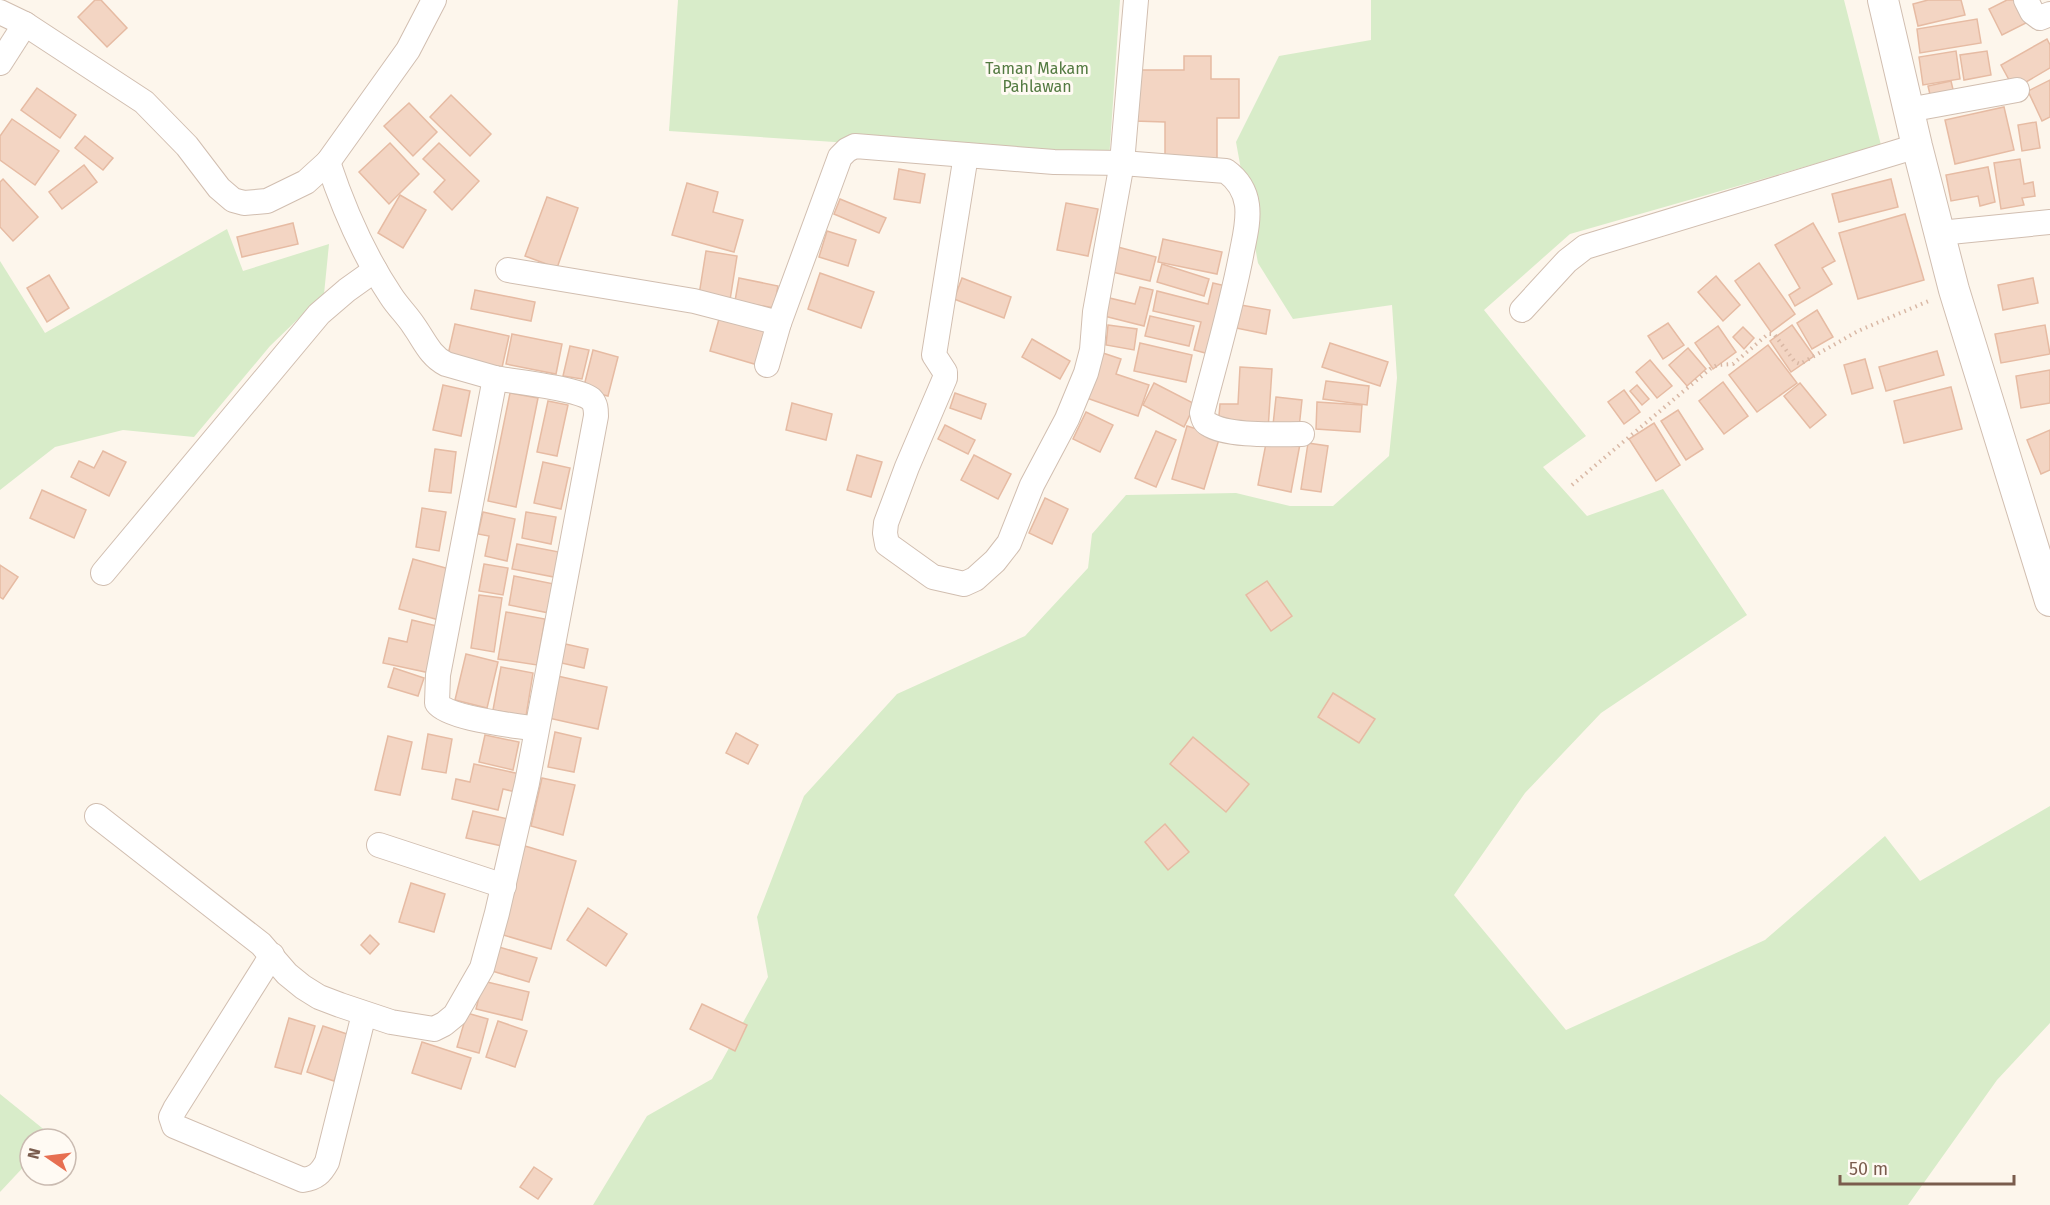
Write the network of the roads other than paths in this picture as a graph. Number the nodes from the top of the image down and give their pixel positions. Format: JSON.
{"nodes":[{"id":1,"x":434,"y":0,"type":"edge"},
{"id":2,"x":1136,"y":0,"type":"edge"},
{"id":3,"x":1883,"y":0,"type":"edge"},
{"id":4,"x":2026,"y":0,"type":"edge"},
{"id":5,"x":0,"y":12,"type":"edge"},
{"id":6,"x":2050,"y":14,"type":"edge"},
{"id":7,"x":25,"y":24,"type":"junction"},
{"id":8,"x":0,"y":63,"type":"edge"},
{"id":9,"x":2017,"y":90,"type":"dead end"},
{"id":10,"x":1908,"y":110,"type":"junction"},
{"id":11,"x":1917,"y":146,"type":"junction"},
{"id":12,"x":966,"y":155,"type":"junction"},
{"id":13,"x":328,"y":162,"type":"junction"},
{"id":14,"x":1122,"y":164,"type":"junction"},
{"id":15,"x":2050,"y":222,"type":"edge"},
{"id":16,"x":1940,"y":233,"type":"junction"},
{"id":17,"x":375,"y":270,"type":"junction"},
{"id":18,"x":508,"y":270,"type":"dead end"},
{"id":19,"x":1522,"y":310,"type":"dead end"},
{"id":20,"x":780,"y":323,"type":"junction"},
{"id":21,"x":766,"y":365,"type":"dead end"},
{"id":22,"x":495,"y":378,"type":"junction"},
{"id":23,"x":1302,"y":434,"type":"dead end"},
{"id":24,"x":103,"y":573,"type":"dead end"},
{"id":25,"x":2050,"y":601,"type":"edge"},
{"id":26,"x":536,"y":729,"type":"junction"},
{"id":27,"x":97,"y":816,"type":"dead end"},
{"id":28,"x":379,"y":845,"type":"dead end"},
{"id":29,"x":504,"y":886,"type":"junction"},
{"id":30,"x":272,"y":955,"type":"junction"},
{"id":31,"x":364,"y":1014,"type":"junction"}],
"edges":[{"from":1,"to":13,"type":"street"},
{"from":2,"to":14,"type":"street"},
{"from":3,"to":10,"type":"street"},
{"from":4,"to":6,"type":"street"},
{"from":5,"to":7,"type":"street"},
{"from":7,"to":8,"type":"street"},
{"from":7,"to":13,"type":"street"},
{"from":9,"to":10,"type":"street"},
{"from":10,"to":11,"type":"street"},
{"from":11,"to":16,"type":"street"},
{"from":11,"to":19,"type":"street"},
{"from":12,"to":14,"type":"street"},
{"from":12,"to":14,"type":"street"},
{"from":12,"to":20,"type":"street"},
{"from":13,"to":17,"type":"street"},
{"from":14,"to":23,"type":"street"},
{"from":15,"to":16,"type":"street"},
{"from":16,"to":25,"type":"street"},
{"from":17,"to":22,"type":"street"},
{"from":17,"to":24,"type":"street"},
{"from":18,"to":20,"type":"street"},
{"from":20,"to":21,"type":"street"},
{"from":22,"to":26,"type":"street"},
{"from":22,"to":26,"type":"street"},
{"from":26,"to":29,"type":"street"},
{"from":27,"to":30,"type":"street"},
{"from":28,"to":29,"type":"street"},
{"from":29,"to":31,"type":"street"},
{"from":30,"to":31,"type":"street"},
{"from":30,"to":31,"type":"street"}]}
